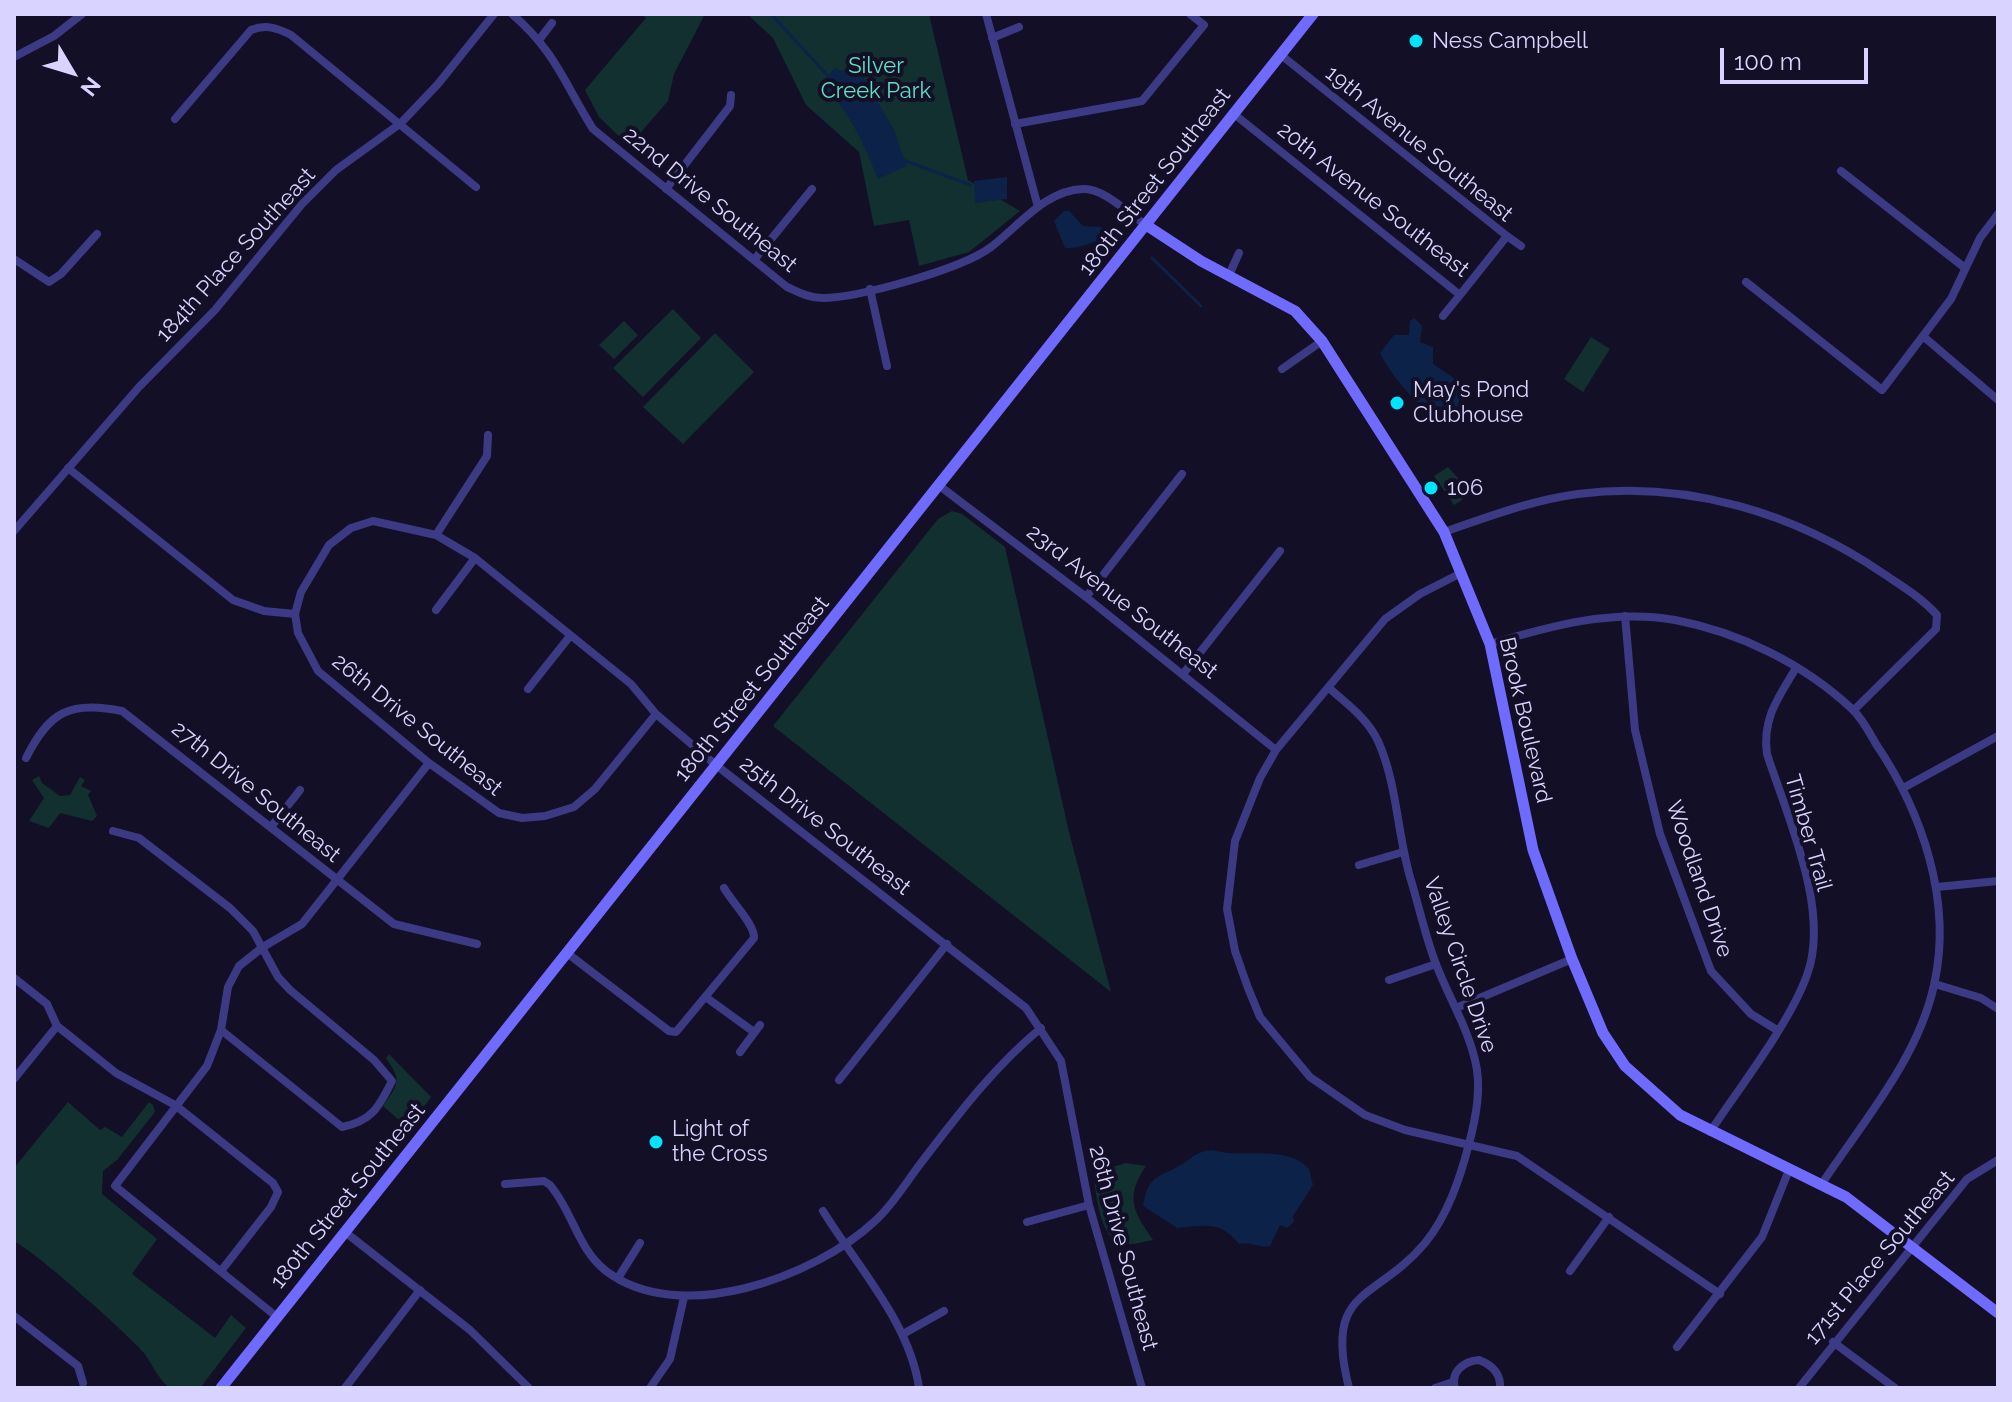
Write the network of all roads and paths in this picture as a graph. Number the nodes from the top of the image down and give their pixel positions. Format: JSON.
{"nodes":[{"id":1,"x":82,"y":14,"type":"edge"},
{"id":2,"x":494,"y":14,"type":"edge"},
{"id":3,"x":512,"y":14,"type":"edge"},
{"id":4,"x":986,"y":14,"type":"edge"},
{"id":5,"x":1190,"y":14,"type":"edge"},
{"id":6,"x":1313,"y":14,"type":"edge"},
{"id":7,"x":552,"y":23,"type":"dead end"},
{"id":8,"x":1019,"y":27,"type":"dead end"},
{"id":9,"x":992,"y":38,"type":"junction"},
{"id":10,"x":539,"y":40,"type":"junction"},
{"id":11,"x":1281,"y":55,"type":"junction"},
{"id":12,"x":14,"y":57,"type":"edge"},
{"id":13,"x":731,"y":95,"type":"dead end"},
{"id":14,"x":1234,"y":114,"type":"junction"},
{"id":15,"x":175,"y":119,"type":"dead end"},
{"id":16,"x":401,"y":123,"type":"junction"},
{"id":17,"x":1015,"y":124,"type":"junction"},
{"id":18,"x":1841,"y":171,"type":"dead end"},
{"id":19,"x":476,"y":187,"type":"dead end"},
{"id":20,"x":666,"y":189,"type":"junction"},
{"id":21,"x":812,"y":189,"type":"dead end"},
{"id":22,"x":1038,"y":207,"type":"junction"},
{"id":23,"x":1998,"y":214,"type":"edge"},
{"id":24,"x":1146,"y":225,"type":"junction"},
{"id":25,"x":97,"y":234,"type":"dead end"},
{"id":26,"x":1507,"y":236,"type":"junction"},
{"id":27,"x":1521,"y":246,"type":"dead end"},
{"id":28,"x":1239,"y":253,"type":"dead end"},
{"id":29,"x":16,"y":260,"type":"edge"},
{"id":30,"x":754,"y":260,"type":"junction"},
{"id":31,"x":1484,"y":265,"type":"joint"},
{"id":32,"x":1965,"y":268,"type":"junction"},
{"id":33,"x":1229,"y":275,"type":"junction"},
{"id":34,"x":1746,"y":282,"type":"dead end"},
{"id":35,"x":870,"y":289,"type":"junction"},
{"id":36,"x":1460,"y":295,"type":"junction"},
{"id":37,"x":1443,"y":316,"type":"dead end"},
{"id":38,"x":1924,"y":337,"type":"junction"},
{"id":39,"x":1322,"y":341,"type":"junction"},
{"id":40,"x":887,"y":366,"type":"dead end"},
{"id":41,"x":1282,"y":369,"type":"dead end"},
{"id":42,"x":1998,"y":400,"type":"edge"},
{"id":43,"x":488,"y":435,"type":"dead end"},
{"id":44,"x":68,"y":468,"type":"junction"},
{"id":45,"x":1182,"y":474,"type":"dead end"},
{"id":46,"x":941,"y":487,"type":"junction"},
{"id":47,"x":14,"y":531,"type":"edge"},
{"id":48,"x":1444,"y":532,"type":"junction"},
{"id":49,"x":436,"y":535,"type":"junction"},
{"id":50,"x":1280,"y":551,"type":"dead end"},
{"id":51,"x":475,"y":558,"type":"junction"},
{"id":52,"x":1461,"y":573,"type":"junction"},
{"id":53,"x":1086,"y":597,"type":"junction"},
{"id":54,"x":436,"y":610,"type":"dead end"},
{"id":55,"x":295,"y":614,"type":"junction"},
{"id":56,"x":1625,"y":616,"type":"junction"},
{"id":57,"x":570,"y":636,"type":"junction"},
{"id":58,"x":1490,"y":644,"type":"junction"},
{"id":59,"x":1796,"y":668,"type":"junction"},
{"id":60,"x":1183,"y":674,"type":"junction"},
{"id":61,"x":1329,"y":688,"type":"junction"},
{"id":62,"x":528,"y":689,"type":"dead end"},
{"id":63,"x":1854,"y":710,"type":"junction"},
{"id":64,"x":656,"y":714,"type":"junction"},
{"id":65,"x":1998,"y":736,"type":"edge"},
{"id":66,"x":1276,"y":750,"type":"junction"},
{"id":67,"x":26,"y":758,"type":"dead end"},
{"id":68,"x":429,"y":763,"type":"junction"},
{"id":69,"x":716,"y":765,"type":"junction"},
{"id":70,"x":1905,"y":787,"type":"junction"},
{"id":71,"x":300,"y":790,"type":"dead end"},
{"id":72,"x":271,"y":827,"type":"junction"},
{"id":73,"x":113,"y":831,"type":"dead end"},
{"id":74,"x":1403,"y":852,"type":"junction"},
{"id":75,"x":1359,"y":865,"type":"dead end"},
{"id":76,"x":337,"y":879,"type":"junction"},
{"id":77,"x":1998,"y":881,"type":"edge"},
{"id":78,"x":1937,"y":887,"type":"junction"},
{"id":79,"x":724,"y":888,"type":"dead end"},
{"id":80,"x":477,"y":944,"type":"dead end"},
{"id":81,"x":947,"y":944,"type":"junction"},
{"id":82,"x":263,"y":947,"type":"junction"},
{"id":83,"x":567,"y":953,"type":"junction"},
{"id":84,"x":1572,"y":959,"type":"junction"},
{"id":85,"x":1436,"y":964,"type":"junction"},
{"id":86,"x":14,"y":978,"type":"edge"},
{"id":87,"x":1389,"y":980,"type":"dead end"},
{"id":88,"x":1935,"y":984,"type":"junction"},
{"id":89,"x":707,"y":998,"type":"junction"},
{"id":90,"x":1456,"y":1008,"type":"junction"},
{"id":91,"x":1998,"y":1009,"type":"edge"},
{"id":92,"x":57,"y":1026,"type":"junction"},
{"id":93,"x":1041,"y":1028,"type":"junction"},
{"id":94,"x":221,"y":1030,"type":"junction"},
{"id":95,"x":1777,"y":1030,"type":"junction"},
{"id":96,"x":740,"y":1052,"type":"dead end"},
{"id":97,"x":14,"y":1079,"type":"edge"},
{"id":98,"x":839,"y":1080,"type":"dead end"},
{"id":99,"x":175,"y":1105,"type":"junction"},
{"id":100,"x":1710,"y":1133,"type":"junction"},
{"id":101,"x":1469,"y":1144,"type":"junction"},
{"id":102,"x":1998,"y":1160,"type":"edge"},
{"id":103,"x":1789,"y":1170,"type":"junction"},
{"id":104,"x":505,"y":1184,"type":"dead end"},
{"id":105,"x":1821,"y":1185,"type":"junction"},
{"id":106,"x":1089,"y":1205,"type":"junction"},
{"id":107,"x":823,"y":1211,"type":"dead end"},
{"id":108,"x":1609,"y":1217,"type":"junction"},
{"id":109,"x":1027,"y":1222,"type":"dead end"},
{"id":110,"x":345,"y":1232,"type":"junction"},
{"id":111,"x":640,"y":1243,"type":"dead end"},
{"id":112,"x":1911,"y":1246,"type":"junction"},
{"id":113,"x":845,"y":1247,"type":"junction"},
{"id":114,"x":221,"y":1271,"type":"junction"},
{"id":115,"x":1570,"y":1271,"type":"dead end"},
{"id":116,"x":618,"y":1278,"type":"junction"},
{"id":117,"x":420,"y":1290,"type":"junction"},
{"id":118,"x":1720,"y":1294,"type":"junction"},
{"id":119,"x":684,"y":1297,"type":"junction"},
{"id":120,"x":944,"y":1311,"type":"dead end"},
{"id":121,"x":1998,"y":1313,"type":"edge"},
{"id":122,"x":14,"y":1316,"type":"edge"},
{"id":123,"x":277,"y":1317,"type":"junction"},
{"id":124,"x":903,"y":1334,"type":"junction"},
{"id":125,"x":1833,"y":1342,"type":"junction"},
{"id":126,"x":1677,"y":1347,"type":"dead end"},
{"id":127,"x":83,"y":1383,"type":"dead end"},
{"id":128,"x":1454,"y":1385,"type":"edge"},
{"id":129,"x":221,"y":1388,"type":"edge"},
{"id":130,"x":345,"y":1388,"type":"edge"},
{"id":131,"x":529,"y":1388,"type":"edge"},
{"id":132,"x":650,"y":1388,"type":"edge"},
{"id":133,"x":919,"y":1388,"type":"edge"},
{"id":134,"x":1142,"y":1388,"type":"edge"},
{"id":135,"x":1349,"y":1388,"type":"edge"},
{"id":136,"x":1435,"y":1388,"type":"edge"},
{"id":137,"x":1500,"y":1388,"type":"edge"},
{"id":138,"x":1799,"y":1388,"type":"edge"},
{"id":139,"x":1895,"y":1388,"type":"edge"}],
"edges":[{"from":1,"to":12,"type":"street"},
{"from":2,"to":16,"type":"street","name":"184th Place Southeast"},
{"from":3,"to":10,"type":"street","name":"22nd Drive Southeast"},
{"from":4,"to":9,"type":"street"},
{"from":5,"to":17,"type":"street"},
{"from":6,"to":11,"type":"street","name":"180th Street Southeast"},
{"from":7,"to":10,"type":"street"},
{"from":8,"to":9,"type":"street"},
{"from":9,"to":17,"type":"street"},
{"from":10,"to":20,"type":"street","name":"22nd Drive Southeast"},
{"from":11,"to":14,"type":"street","name":"180th Street Southeast"},
{"from":11,"to":26,"type":"street","name":"19th Avenue Southeast"},
{"from":13,"to":20,"type":"street"},
{"from":14,"to":24,"type":"street","name":"180th Street Southeast"},
{"from":14,"to":36,"type":"street","name":"20th Avenue Southeast"},
{"from":15,"to":16,"type":"street"},
{"from":16,"to":19,"type":"street"},
{"from":16,"to":44,"type":"street","name":"184th Place Southeast"},
{"from":17,"to":22,"type":"street"},
{"from":18,"to":32,"type":"street"},
{"from":20,"to":30,"type":"street","name":"22nd Drive Southeast"},
{"from":21,"to":30,"type":"street"},
{"from":22,"to":24,"type":"street","name":"22nd Drive Southeast"},
{"from":22,"to":35,"type":"street","name":"22nd Drive Southeast"},
{"from":23,"to":32,"type":"street"},
{"from":24,"to":33,"type":"street","name":"Brook Boulevard"},
{"from":24,"to":46,"type":"street","name":"180th Street Southeast"},
{"from":25,"to":29,"type":"street"},
{"from":26,"to":27,"type":"street"},
{"from":26,"to":31,"type":"street","name":"19th Avenue Southeast"},
{"from":28,"to":33,"type":"street"},
{"from":30,"to":35,"type":"street","name":"22nd Drive Southeast"},
{"from":31,"to":36,"type":"street","name":"20th Avenue Southeast"},
{"from":32,"to":38,"type":"street"},
{"from":33,"to":39,"type":"street","name":"Brook Boulevard"},
{"from":34,"to":38,"type":"street"},
{"from":35,"to":40,"type":"street"},
{"from":36,"to":37,"type":"street"},
{"from":38,"to":42,"type":"street"},
{"from":39,"to":41,"type":"street"},
{"from":39,"to":48,"type":"street","name":"Brook Boulevard"},
{"from":43,"to":49,"type":"street"},
{"from":44,"to":47,"type":"street","name":"184th Place Southeast"},
{"from":44,"to":55,"type":"street"},
{"from":45,"to":53,"type":"street"},
{"from":46,"to":53,"type":"street","name":"23rd Avenue Southeast"},
{"from":46,"to":69,"type":"street","name":"180th Street Southeast"},
{"from":48,"to":52,"type":"street","name":"Brook Boulevard"},
{"from":48,"to":63,"type":"street"},
{"from":49,"to":51,"type":"street","name":"25th Drive Southeast"},
{"from":49,"to":55,"type":"street","name":"25th Drive Southeast"},
{"from":50,"to":60,"type":"street"},
{"from":51,"to":54,"type":"street"},
{"from":51,"to":57,"type":"street","name":"25th Drive Southeast"},
{"from":52,"to":58,"type":"street","name":"Brook Boulevard"},
{"from":52,"to":61,"type":"street"},
{"from":53,"to":60,"type":"street","name":"23rd Avenue Southeast"},
{"from":55,"to":68,"type":"street","name":"26th Drive Southeast"},
{"from":56,"to":58,"type":"street"},
{"from":56,"to":59,"type":"street"},
{"from":56,"to":95,"type":"street","name":"Woodland Drive"},
{"from":57,"to":62,"type":"street"},
{"from":57,"to":64,"type":"street","name":"25th Drive Southeast"},
{"from":58,"to":84,"type":"street","name":"Brook Boulevard"},
{"from":59,"to":63,"type":"street"},
{"from":59,"to":95,"type":"street","name":"Timber Trail"},
{"from":60,"to":66,"type":"street","name":"23rd Avenue Southeast"},
{"from":61,"to":66,"type":"street"},
{"from":61,"to":74,"type":"street","name":"Valley Circle Drive"},
{"from":63,"to":70,"type":"street"},
{"from":64,"to":68,"type":"street","name":"26th Drive Southeast"},
{"from":64,"to":69,"type":"street","name":"25th Drive Southeast"},
{"from":65,"to":70,"type":"street"},
{"from":66,"to":101,"type":"street"},
{"from":67,"to":72,"type":"street","name":"27th Drive Southeast"},
{"from":68,"to":76,"type":"street"},
{"from":69,"to":81,"type":"street","name":"25th Drive Southeast"},
{"from":69,"to":83,"type":"street","name":"180th Street Southeast"},
{"from":70,"to":78,"type":"street"},
{"from":71,"to":72,"type":"street"},
{"from":72,"to":76,"type":"street","name":"27th Drive Southeast"},
{"from":73,"to":82,"type":"street"},
{"from":74,"to":75,"type":"street"},
{"from":74,"to":85,"type":"street","name":"Valley Circle Drive"},
{"from":76,"to":80,"type":"street","name":"27th Drive Southeast"},
{"from":76,"to":82,"type":"street"},
{"from":77,"to":78,"type":"street"},
{"from":78,"to":88,"type":"street"},
{"from":79,"to":89,"type":"street"},
{"from":81,"to":93,"type":"street","name":"25th Drive Southeast"},
{"from":81,"to":98,"type":"street"},
{"from":82,"to":94,"type":"street"},
{"from":82,"to":94,"type":"street"},
{"from":83,"to":89,"type":"street"},
{"from":83,"to":110,"type":"street","name":"180th Street Southeast"},
{"from":84,"to":90,"type":"street"},
{"from":84,"to":100,"type":"street","name":"Brook Boulevard"},
{"from":85,"to":87,"type":"street"},
{"from":85,"to":90,"type":"street","name":"Valley Circle Drive"},
{"from":86,"to":92,"type":"street"},
{"from":88,"to":91,"type":"street"},
{"from":88,"to":105,"type":"street"},
{"from":89,"to":96,"type":"street"},
{"from":90,"to":101,"type":"street","name":"Valley Circle Drive"},
{"from":92,"to":97,"type":"street"},
{"from":92,"to":99,"type":"street"},
{"from":93,"to":106,"type":"street","name":"26th Drive Southeast"},
{"from":93,"to":113,"type":"street"},
{"from":94,"to":99,"type":"street"},
{"from":95,"to":100,"type":"street","name":"Timber Trail"},
{"from":99,"to":114,"type":"street"},
{"from":99,"to":114,"type":"street"},
{"from":100,"to":103,"type":"street","name":"Brook Boulevard"},
{"from":101,"to":108,"type":"street"},
{"from":101,"to":135,"type":"street","name":"Valley Circle Drive"},
{"from":102,"to":112,"type":"street","name":"171st Place Southeast"},
{"from":103,"to":105,"type":"street","name":"Brook Boulevard"},
{"from":103,"to":118,"type":"street"},
{"from":104,"to":116,"type":"street"},
{"from":105,"to":112,"type":"street"},
{"from":106,"to":109,"type":"street"},
{"from":106,"to":134,"type":"street","name":"26th Drive Southeast"},
{"from":107,"to":113,"type":"street"},
{"from":108,"to":115,"type":"street"},
{"from":108,"to":118,"type":"street"},
{"from":110,"to":117,"type":"street"},
{"from":110,"to":123,"type":"street","name":"180th Street Southeast"},
{"from":111,"to":116,"type":"street"},
{"from":112,"to":121,"type":"street"},
{"from":112,"to":125,"type":"street","name":"171st Place Southeast"},
{"from":113,"to":119,"type":"street"},
{"from":113,"to":124,"type":"street"},
{"from":114,"to":123,"type":"street"},
{"from":116,"to":119,"type":"street"},
{"from":117,"to":130,"type":"street"},
{"from":117,"to":131,"type":"street"},
{"from":118,"to":126,"type":"street"},
{"from":119,"to":132,"type":"street"},
{"from":120,"to":124,"type":"street"},
{"from":122,"to":127,"type":"street"},
{"from":123,"to":129,"type":"street","name":"180th Street Southeast"},
{"from":124,"to":133,"type":"street"},
{"from":125,"to":138,"type":"street","name":"171st Place Southeast"},
{"from":125,"to":139,"type":"street"},
{"from":128,"to":136,"type":"street"},
{"from":128,"to":137,"type":"street"}]}
